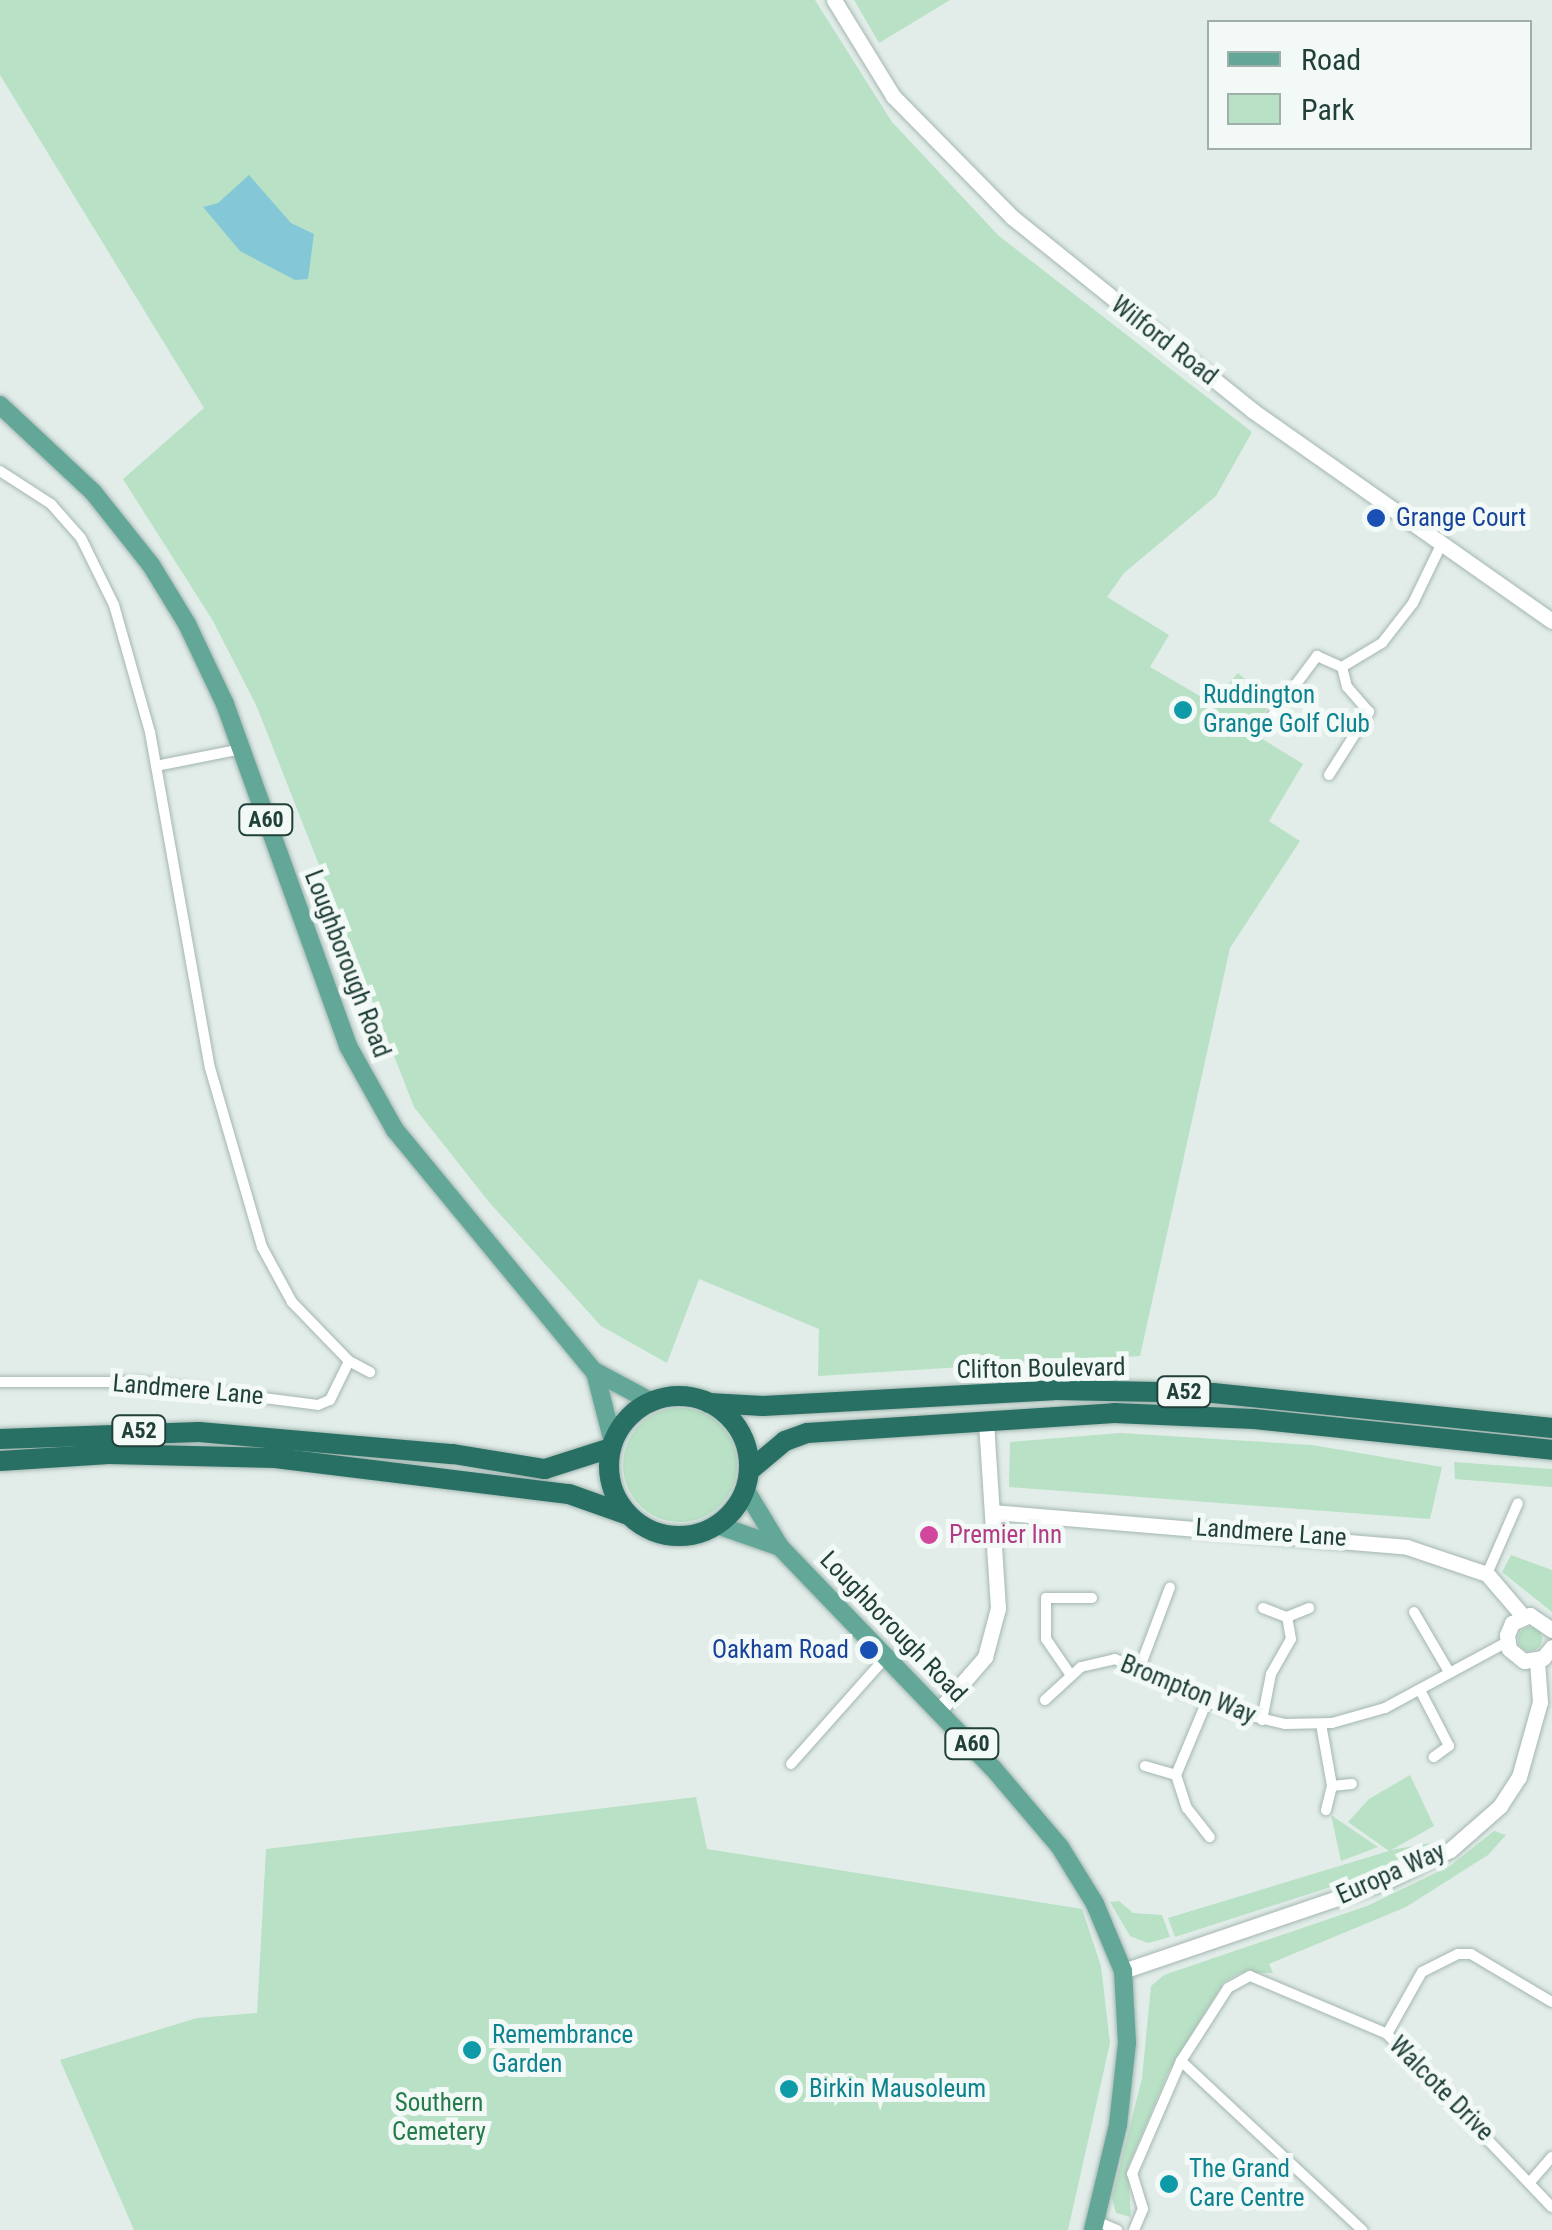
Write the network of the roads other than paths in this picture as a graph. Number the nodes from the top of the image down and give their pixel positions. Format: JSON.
{"nodes":[{"id":1,"x":834,"y":0,"type":"edge"},
{"id":2,"x":0,"y":404,"type":"edge"},
{"id":3,"x":0,"y":471,"type":"edge"},
{"id":4,"x":1441,"y":544,"type":"junction"},
{"id":5,"x":1552,"y":622,"type":"edge"},
{"id":6,"x":1342,"y":667,"type":"junction"},
{"id":7,"x":1270,"y":718,"type":"dead end"},
{"id":8,"x":242,"y":749,"type":"junction"},
{"id":9,"x":156,"y":766,"type":"junction"},
{"id":10,"x":1328,"y":775,"type":"dead end"},
{"id":11,"x":349,"y":1362,"type":"junction"},
{"id":12,"x":370,"y":1372,"type":"dead end"},
{"id":13,"x":594,"y":1372,"type":"junction"},
{"id":14,"x":0,"y":1382,"type":"edge"},
{"id":15,"x":652,"y":1402,"type":"junction"},
{"id":16,"x":709,"y":1403,"type":"junction"},
{"id":17,"x":986,"y":1420,"type":"junction"},
{"id":18,"x":1552,"y":1428,"type":"edge"},
{"id":19,"x":0,"y":1439,"type":"edge"},
{"id":20,"x":612,"y":1445,"type":"junction"},
{"id":21,"x":1552,"y":1450,"type":"edge"},
{"id":22,"x":0,"y":1461,"type":"edge"},
{"id":23,"x":747,"y":1480,"type":"junction"},
{"id":24,"x":1518,"y":1503,"type":"dead end"},
{"id":25,"x":992,"y":1512,"type":"junction"},
{"id":26,"x":628,"y":1514,"type":"junction"},
{"id":27,"x":718,"y":1525,"type":"junction"},
{"id":28,"x":780,"y":1547,"type":"junction"},
{"id":29,"x":1487,"y":1574,"type":"junction"},
{"id":30,"x":1170,"y":1587,"type":"dead end"},
{"id":31,"x":1092,"y":1598,"type":"dead end"},
{"id":32,"x":1263,"y":1608,"type":"dead end"},
{"id":33,"x":1309,"y":1608,"type":"dead end"},
{"id":34,"x":1414,"y":1612,"type":"dead end"},
{"id":35,"x":1524,"y":1616,"type":"junction"},
{"id":36,"x":1287,"y":1617,"type":"junction"},
{"id":37,"x":1552,"y":1630,"type":"edge"},
{"id":38,"x":1507,"y":1642,"type":"junction"},
{"id":39,"x":1552,"y":1647,"type":"edge"},
{"id":40,"x":888,"y":1655,"type":"junction"},
{"id":41,"x":1537,"y":1661,"type":"junction"},
{"id":42,"x":1140,"y":1666,"type":"junction"},
{"id":43,"x":1449,"y":1672,"type":"junction"},
{"id":44,"x":1070,"y":1674,"type":"junction"},
{"id":45,"x":1420,"y":1690,"type":"junction"},
{"id":46,"x":1045,"y":1700,"type":"dead end"},
{"id":47,"x":1206,"y":1701,"type":"junction"},
{"id":48,"x":940,"y":1709,"type":"junction"},
{"id":49,"x":1262,"y":1720,"type":"junction"},
{"id":50,"x":1321,"y":1724,"type":"junction"},
{"id":51,"x":1434,"y":1757,"type":"dead end"},
{"id":52,"x":790,"y":1764,"type":"dead end"},
{"id":53,"x":1145,"y":1766,"type":"dead end"},
{"id":54,"x":1176,"y":1774,"type":"junction"},
{"id":55,"x":1352,"y":1784,"type":"dead end"},
{"id":56,"x":1332,"y":1786,"type":"junction"},
{"id":57,"x":1326,"y":1810,"type":"dead end"},
{"id":58,"x":1210,"y":1837,"type":"dead end"},
{"id":59,"x":1123,"y":1970,"type":"junction"},
{"id":60,"x":1552,"y":2002,"type":"edge"},
{"id":61,"x":1387,"y":2034,"type":"junction"},
{"id":62,"x":1181,"y":2061,"type":"junction"},
{"id":63,"x":1552,"y":2157,"type":"edge"},
{"id":64,"x":1530,"y":2182,"type":"junction"},
{"id":65,"x":1552,"y":2207,"type":"edge"},
{"id":66,"x":1094,"y":2226,"type":"edge"},
{"id":67,"x":1117,"y":2230,"type":"edge"},
{"id":68,"x":1134,"y":2230,"type":"edge"},
{"id":69,"x":1362,"y":2230,"type":"edge"}],
"edges":[{"from":1,"to":4,"type":"street","name":"Wilford Road"},
{"from":2,"to":8,"type":"main road","name":"Loughborough Road","number":"A60"},
{"from":3,"to":9,"type":"street"},
{"from":4,"to":5,"type":"street","name":"Wilford Road"},
{"from":4,"to":6,"type":"street"},
{"from":6,"to":7,"type":"street"},
{"from":6,"to":10,"type":"street"},
{"from":8,"to":9,"type":"street"},
{"from":8,"to":13,"type":"main road","name":"Loughborough Road","number":"A60"},
{"from":9,"to":11,"type":"street"},
{"from":11,"to":12,"type":"street"},
{"from":11,"to":14,"type":"street","name":"Landmere Lane"},
{"from":13,"to":15,"type":"main road","name":"Loughborough Road","number":"A60"},
{"from":13,"to":20,"type":"main road","name":"Loughborough Road","number":"A60"},
{"from":15,"to":16,"type":"highway","number":"A52"},
{"from":15,"to":20,"type":"highway","number":"A52"},
{"from":16,"to":18,"type":"highway","name":"Clifton Boulevard","number":"A52"},
{"from":16,"to":23,"type":"highway"},
{"from":17,"to":21,"type":"highway","name":"Clifton Boulevard","number":"A52"},
{"from":17,"to":23,"type":"highway","name":"Clifton Boulevard","number":"A52"},
{"from":17,"to":25,"type":"street"},
{"from":19,"to":20,"type":"highway","number":"A52"},
{"from":20,"to":26,"type":"highway"},
{"from":22,"to":26,"type":"highway","number":"A52"},
{"from":23,"to":27,"type":"highway","number":"A52"},
{"from":23,"to":28,"type":"main road","name":"Loughborough Road","number":"A60"},
{"from":24,"to":29,"type":"street"},
{"from":25,"to":29,"type":"street","name":"Landmere Lane"},
{"from":25,"to":48,"type":"street"},
{"from":26,"to":27,"type":"highway","number":"A52"},
{"from":27,"to":28,"type":"main road","name":"Loughborough Road","number":"A60"},
{"from":28,"to":40,"type":"main road","name":"Loughborough Road","number":"A60"},
{"from":29,"to":35,"type":"street","name":"Landmere Lane"},
{"from":30,"to":42,"type":"street"},
{"from":31,"to":44,"type":"street"},
{"from":32,"to":36,"type":"street"},
{"from":33,"to":36,"type":"street"},
{"from":34,"to":43,"type":"street"},
{"from":35,"to":37,"type":"street","name":"Landmere Lane"},
{"from":35,"to":38,"type":"street"},
{"from":36,"to":49,"type":"street"},
{"from":38,"to":41,"type":"street"},
{"from":38,"to":43,"type":"street","name":"Brompton Way"},
{"from":39,"to":41,"type":"street"},
{"from":40,"to":48,"type":"main road","name":"Loughborough Road","number":"A60"},
{"from":40,"to":52,"type":"street"},
{"from":41,"to":59,"type":"street","name":"Europa Way"},
{"from":42,"to":44,"type":"street","name":"Brompton Way"},
{"from":42,"to":47,"type":"street","name":"Brompton Way"},
{"from":43,"to":45,"type":"street","name":"Brompton Way"},
{"from":44,"to":46,"type":"street"},
{"from":45,"to":50,"type":"street","name":"Brompton Way"},
{"from":45,"to":51,"type":"street"},
{"from":47,"to":49,"type":"street","name":"Brompton Way"},
{"from":47,"to":54,"type":"street"},
{"from":48,"to":59,"type":"main road","name":"Loughborough Road","number":"A60"},
{"from":49,"to":50,"type":"street","name":"Brompton Way"},
{"from":50,"to":56,"type":"street"},
{"from":53,"to":54,"type":"street"},
{"from":54,"to":58,"type":"street"},
{"from":55,"to":56,"type":"street"},
{"from":56,"to":57,"type":"street"},
{"from":59,"to":66,"type":"main road","name":"Loughborough Road","number":"A60"},
{"from":60,"to":61,"type":"street"},
{"from":61,"to":62,"type":"street","name":"Walcote Drive"},
{"from":61,"to":64,"type":"street","name":"Walcote Drive"},
{"from":62,"to":68,"type":"street","name":"Walcote Drive"},
{"from":62,"to":69,"type":"street"},
{"from":63,"to":64,"type":"street"},
{"from":64,"to":65,"type":"street","name":"Walcote Drive"},
{"from":66,"to":67,"type":"street"}]}
